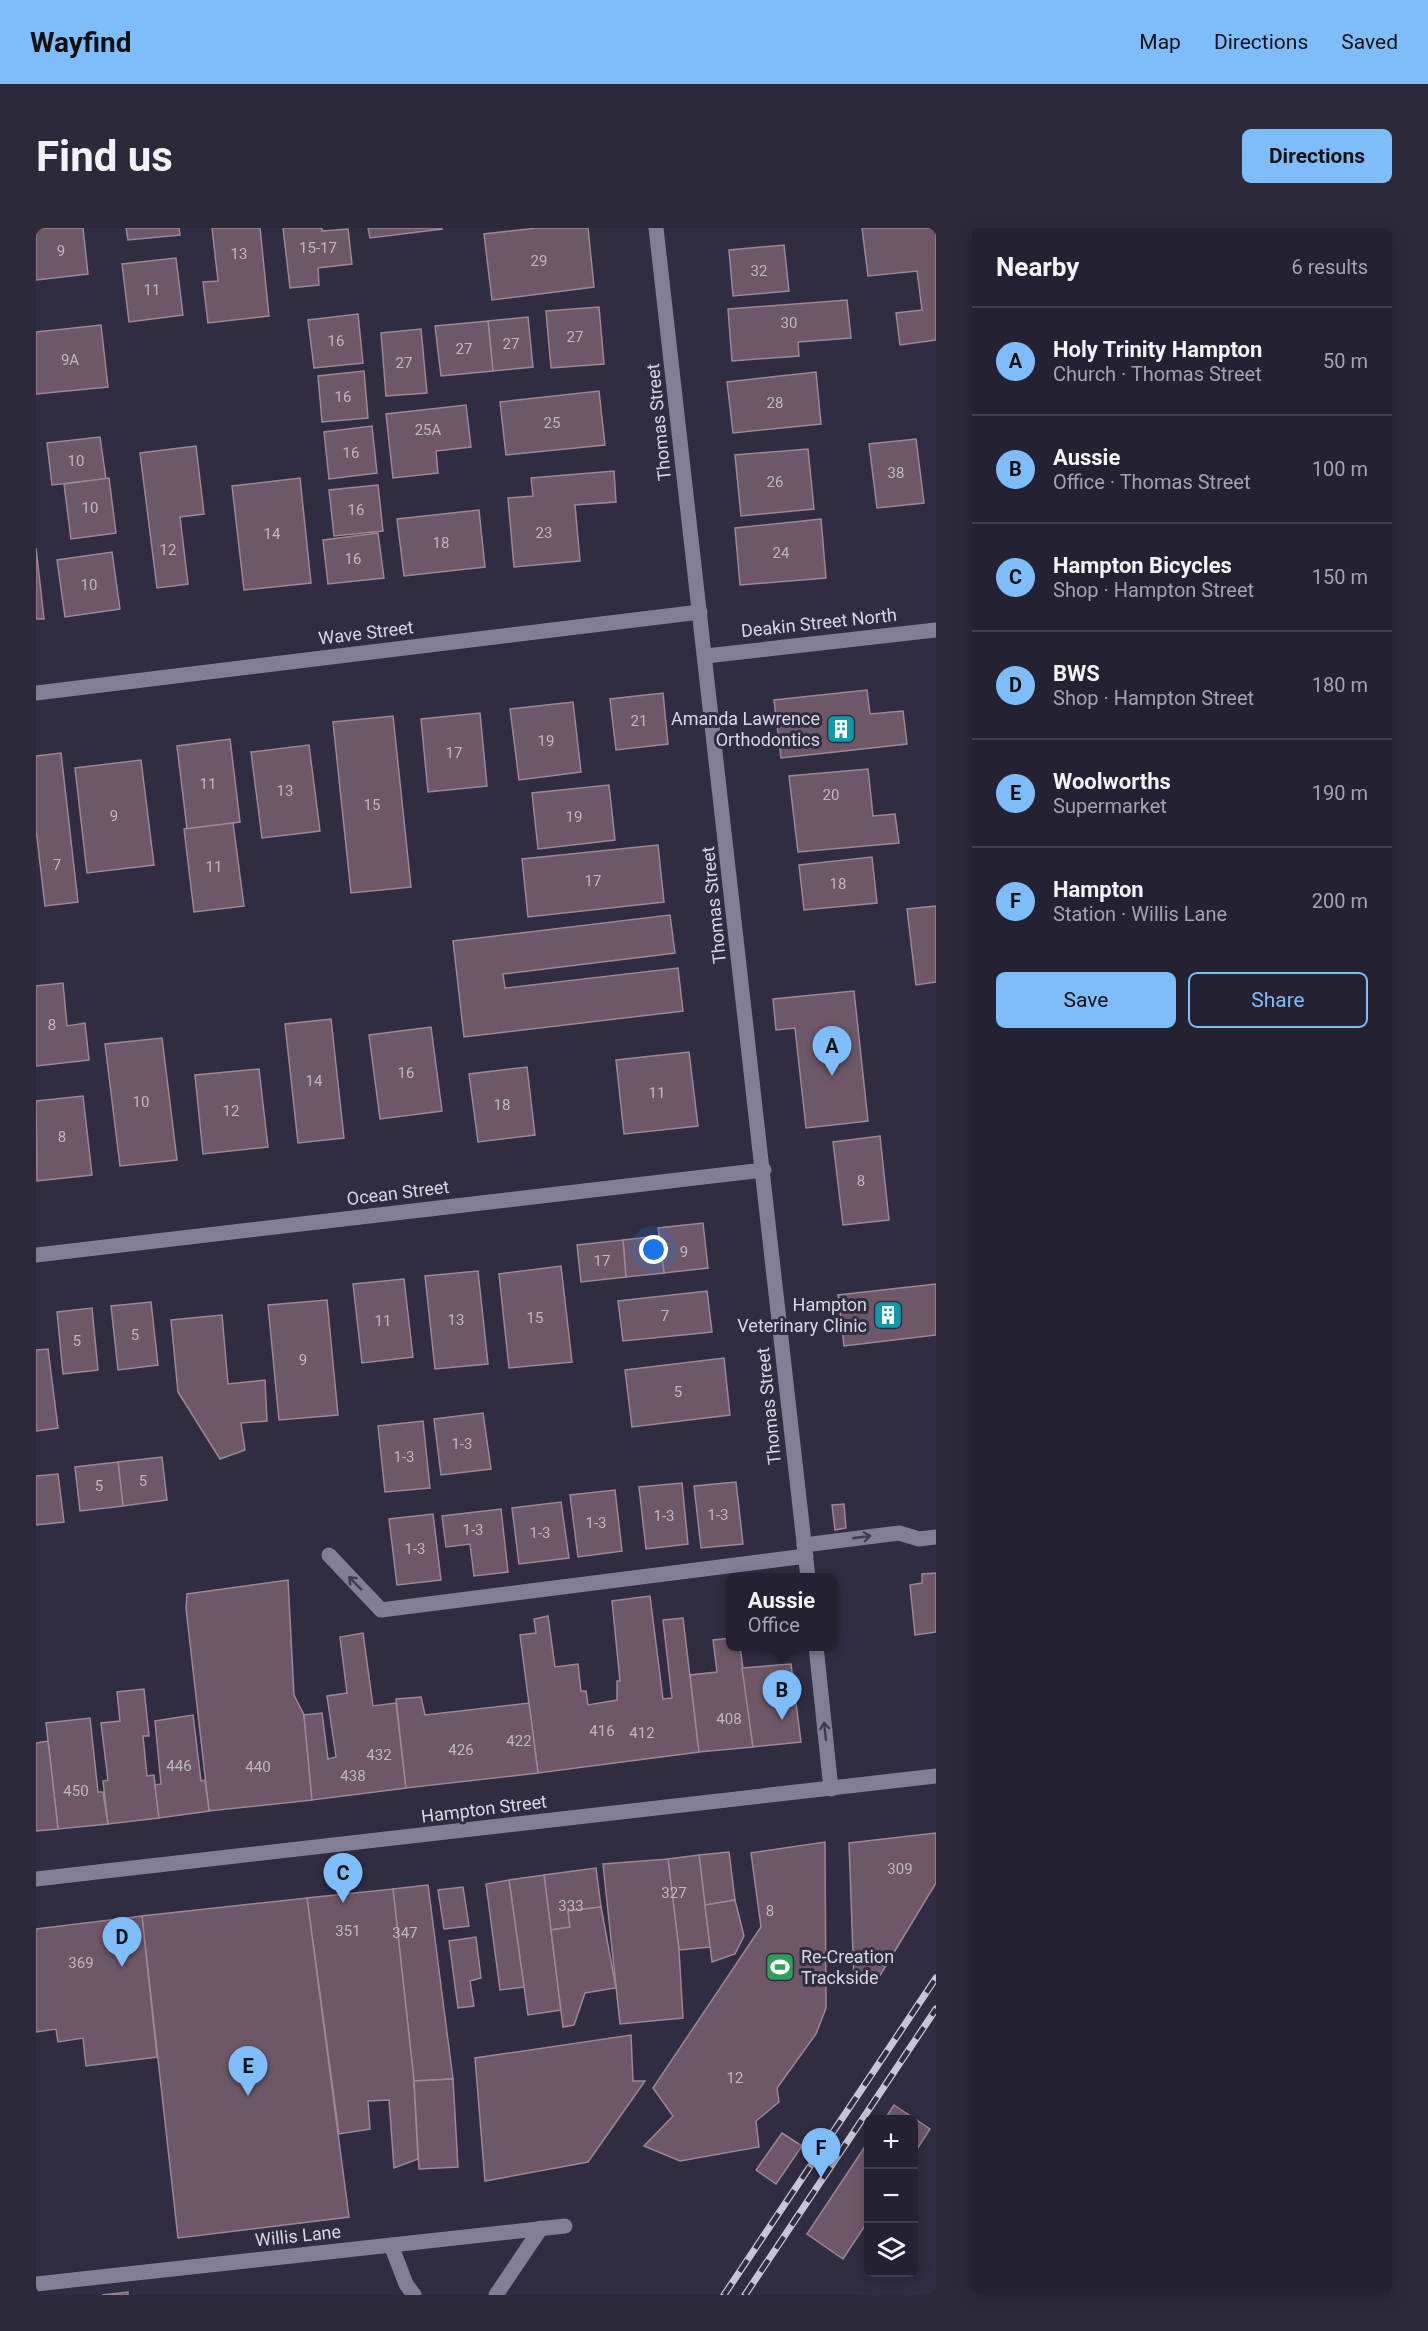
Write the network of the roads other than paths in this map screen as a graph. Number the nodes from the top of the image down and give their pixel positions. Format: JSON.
{"nodes":[{"id":1,"x":656,"y":228,"type":"edge"},
{"id":2,"x":700,"y":612,"type":"junction"},
{"id":3,"x":936,"y":630,"type":"edge"},
{"id":4,"x":706,"y":656,"type":"junction"},
{"id":5,"x":36,"y":693,"type":"edge"},
{"id":6,"x":764,"y":1170,"type":"junction"},
{"id":7,"x":36,"y":1255,"type":"edge"},
{"id":8,"x":936,"y":1537,"type":"edge"},
{"id":9,"x":805,"y":1551,"type":"junction"},
{"id":10,"x":328,"y":1555,"type":"dead end"},
{"id":11,"x":807,"y":1573,"type":"edge"},
{"id":12,"x":816,"y":1651,"type":"edge"},
{"id":13,"x":936,"y":1776,"type":"edge"},
{"id":14,"x":831,"y":1789,"type":"junction"},
{"id":15,"x":36,"y":1880,"type":"edge"},
{"id":16,"x":565,"y":2226,"type":"dead end"},
{"id":17,"x":540,"y":2228,"type":"junction"},
{"id":18,"x":391,"y":2245,"type":"junction"},
{"id":19,"x":36,"y":2284,"type":"edge"},
{"id":20,"x":414,"y":2295,"type":"edge"},
{"id":21,"x":496,"y":2295,"type":"edge"}],
"edges":[{"from":1,"to":2,"type":"street","name":"Thomas Street"},
{"from":2,"to":4,"type":"street","name":"Thomas Street"},
{"from":2,"to":5,"type":"street","name":"Wave Street"},
{"from":3,"to":4,"type":"street","name":"Deakin Street North"},
{"from":4,"to":6,"type":"street","name":"Thomas Street"},
{"from":6,"to":7,"type":"street","name":"Ocean Street"},
{"from":6,"to":9,"type":"street","name":"Thomas Street"},
{"from":9,"to":8,"type":"street","one_way":true},
{"from":9,"to":10,"type":"street","one_way":true},
{"from":9,"to":11,"type":"street","name":"Thomas Street"},
{"from":14,"to":12,"type":"street","one_way":true},
{"from":13,"to":14,"type":"street","name":"Hampton Street"},
{"from":14,"to":15,"type":"street","name":"Hampton Street"},
{"from":16,"to":17,"type":"street","name":"Willis Lane"},
{"from":17,"to":18,"type":"street","name":"Willis Lane"},
{"from":17,"to":21,"type":"street"},
{"from":18,"to":19,"type":"street","name":"Willis Lane"},
{"from":18,"to":20,"type":"street"}]}
